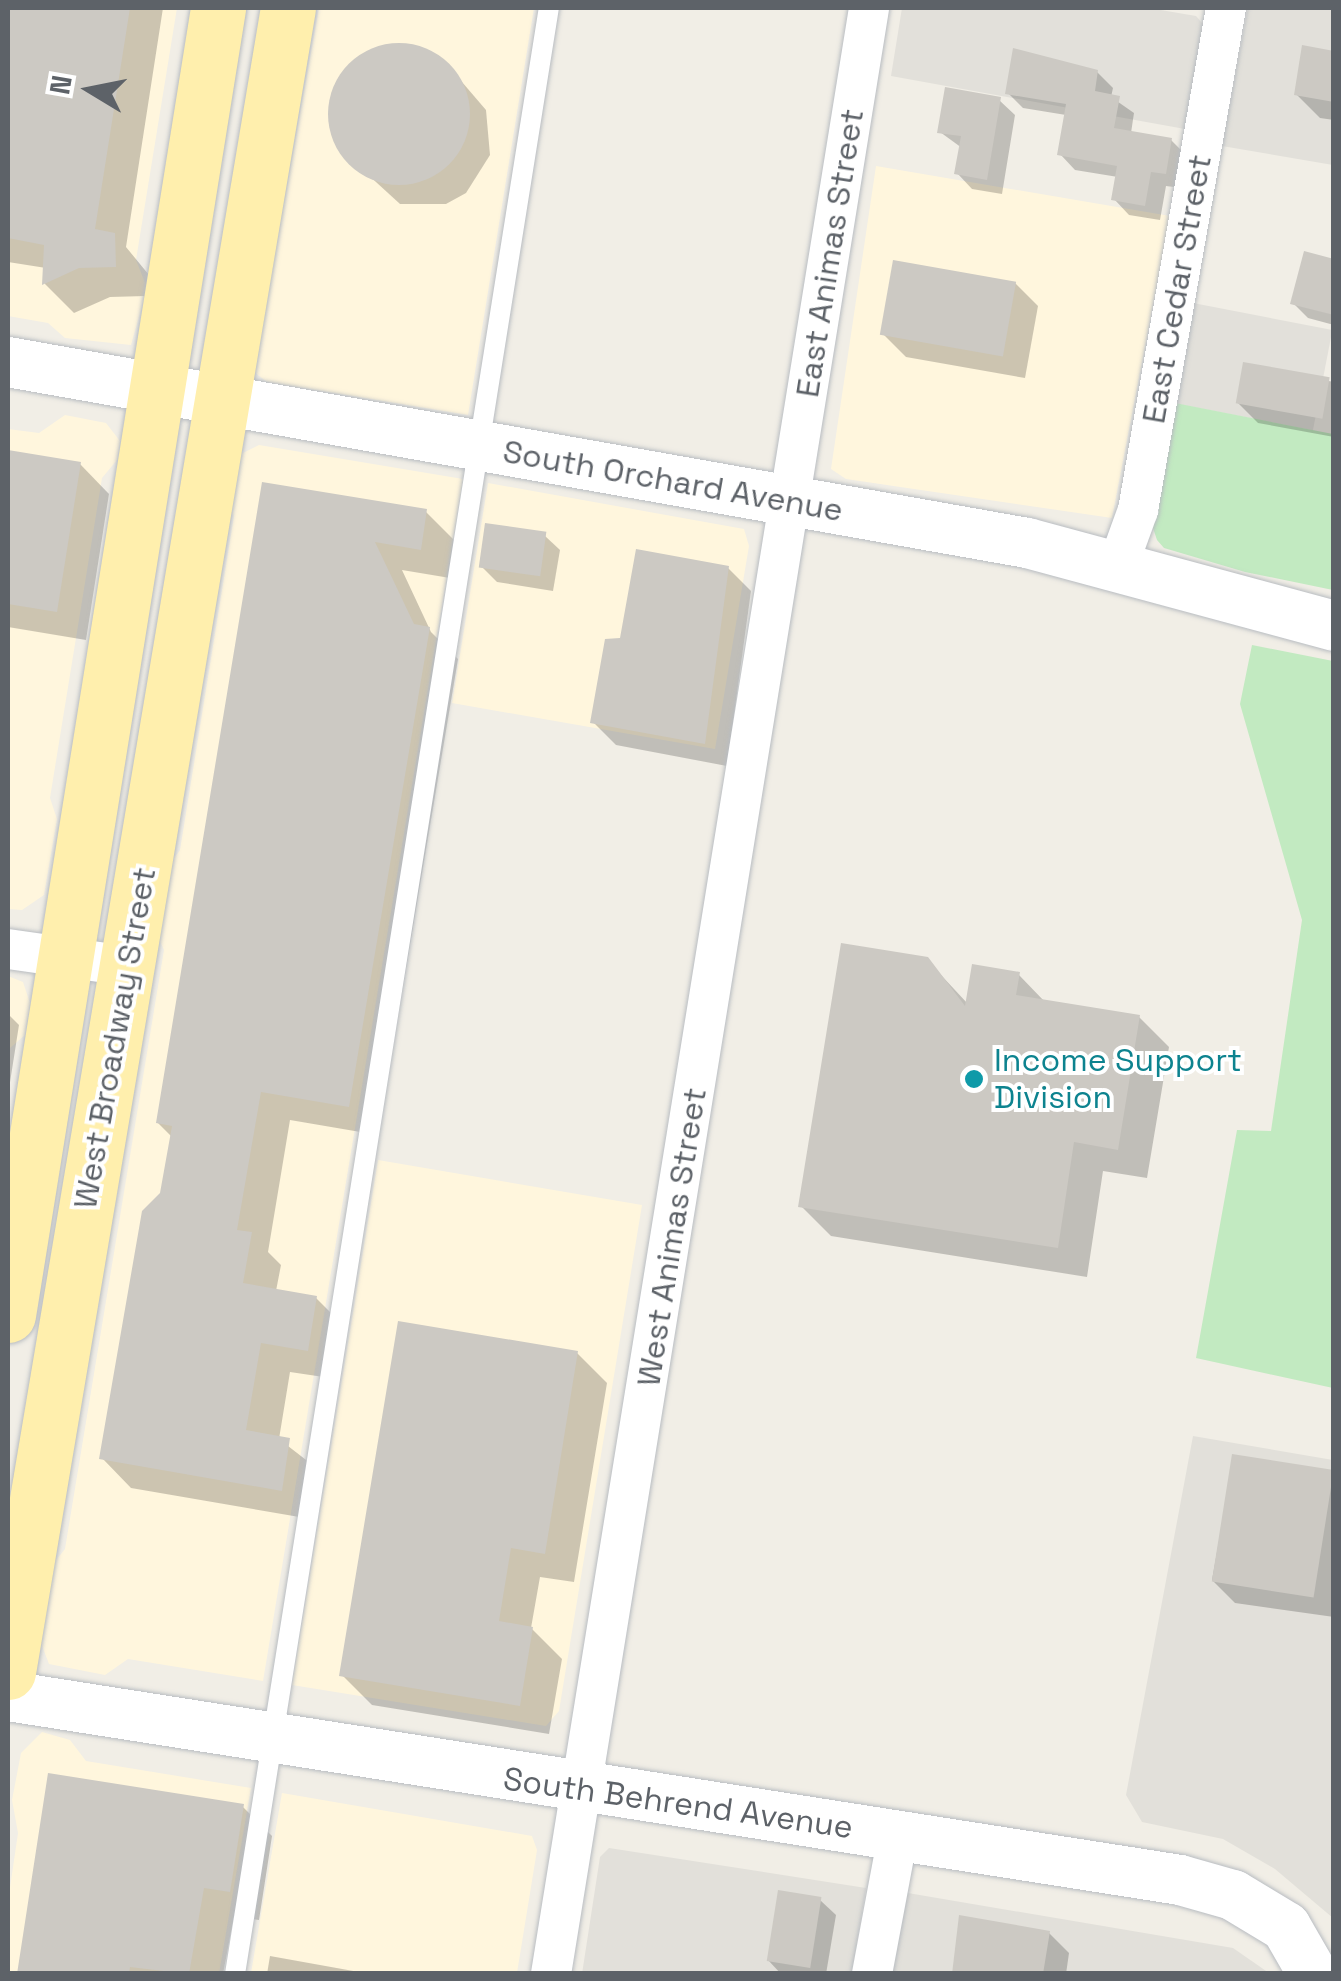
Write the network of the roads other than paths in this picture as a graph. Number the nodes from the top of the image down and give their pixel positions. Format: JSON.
{"nodes":[{"id":1,"x":218,"y":8,"type":"edge"},
{"id":2,"x":288,"y":8,"type":"edge"},
{"id":3,"x":549,"y":8,"type":"edge"},
{"id":4,"x":869,"y":8,"type":"edge"},
{"id":5,"x":1226,"y":8,"type":"edge"},
{"id":6,"x":8,"y":362,"type":"edge"},
{"id":7,"x":156,"y":386,"type":"junction"},
{"id":8,"x":224,"y":404,"type":"junction"},
{"id":9,"x":481,"y":448,"type":"junction"},
{"id":10,"x":790,"y":500,"type":"junction"},
{"id":11,"x":1117,"y":568,"type":"junction"},
{"id":12,"x":1334,"y":626,"type":"edge"},
{"id":13,"x":8,"y":949,"type":"edge"},
{"id":14,"x":64,"y":958,"type":"junction"},
{"id":15,"x":127,"y":966,"type":"junction"},
{"id":16,"x":8,"y":1316,"type":"edge"},
{"id":17,"x":8,"y":1672,"type":"edge"},
{"id":18,"x":8,"y":1696,"type":"edge"},
{"id":19,"x":275,"y":1740,"type":"junction"},
{"id":20,"x":583,"y":1791,"type":"junction"},
{"id":21,"x":898,"y":1835,"type":"junction"},
{"id":22,"x":235,"y":1974,"type":"edge"},
{"id":23,"x":552,"y":1974,"type":"edge"},
{"id":24,"x":872,"y":1974,"type":"edge"},
{"id":25,"x":1314,"y":1974,"type":"edge"}],
"edges":[{"from":1,"to":7,"type":"main road","name":"West Broadway Street"},
{"from":2,"to":8,"type":"main road","name":"West Broadway Street"},
{"from":3,"to":9,"type":"lane"},
{"from":4,"to":10,"type":"street","name":"East Animas Street"},
{"from":5,"to":11,"type":"street","name":"East Cedar Street"},
{"from":6,"to":7,"type":"street","name":"South Orchard Avenue"},
{"from":7,"to":8,"type":"street","name":"South Orchard Avenue"},
{"from":7,"to":14,"type":"main road","name":"West Broadway Street"},
{"from":8,"to":9,"type":"street","name":"South Orchard Avenue"},
{"from":8,"to":15,"type":"main road","name":"West Broadway Street"},
{"from":9,"to":10,"type":"street","name":"South Orchard Avenue"},
{"from":9,"to":19,"type":"lane"},
{"from":10,"to":11,"type":"street","name":"South Orchard Avenue"},
{"from":10,"to":20,"type":"street","name":"West Animas Street"},
{"from":11,"to":12,"type":"street","name":"South Orchard Avenue"},
{"from":13,"to":14,"type":"street"},
{"from":14,"to":15,"type":"street"},
{"from":14,"to":16,"type":"main road","name":"West Broadway Street"},
{"from":15,"to":17,"type":"main road","name":"West Broadway Street"},
{"from":18,"to":19,"type":"street","name":"South Behrend Avenue"},
{"from":19,"to":20,"type":"street","name":"South Behrend Avenue"},
{"from":19,"to":22,"type":"lane"},
{"from":20,"to":21,"type":"street","name":"South Behrend Avenue"},
{"from":20,"to":23,"type":"street","name":"West Animas Street"},
{"from":21,"to":24,"type":"street"},
{"from":21,"to":25,"type":"street","name":"South Behrend Avenue"}]}
